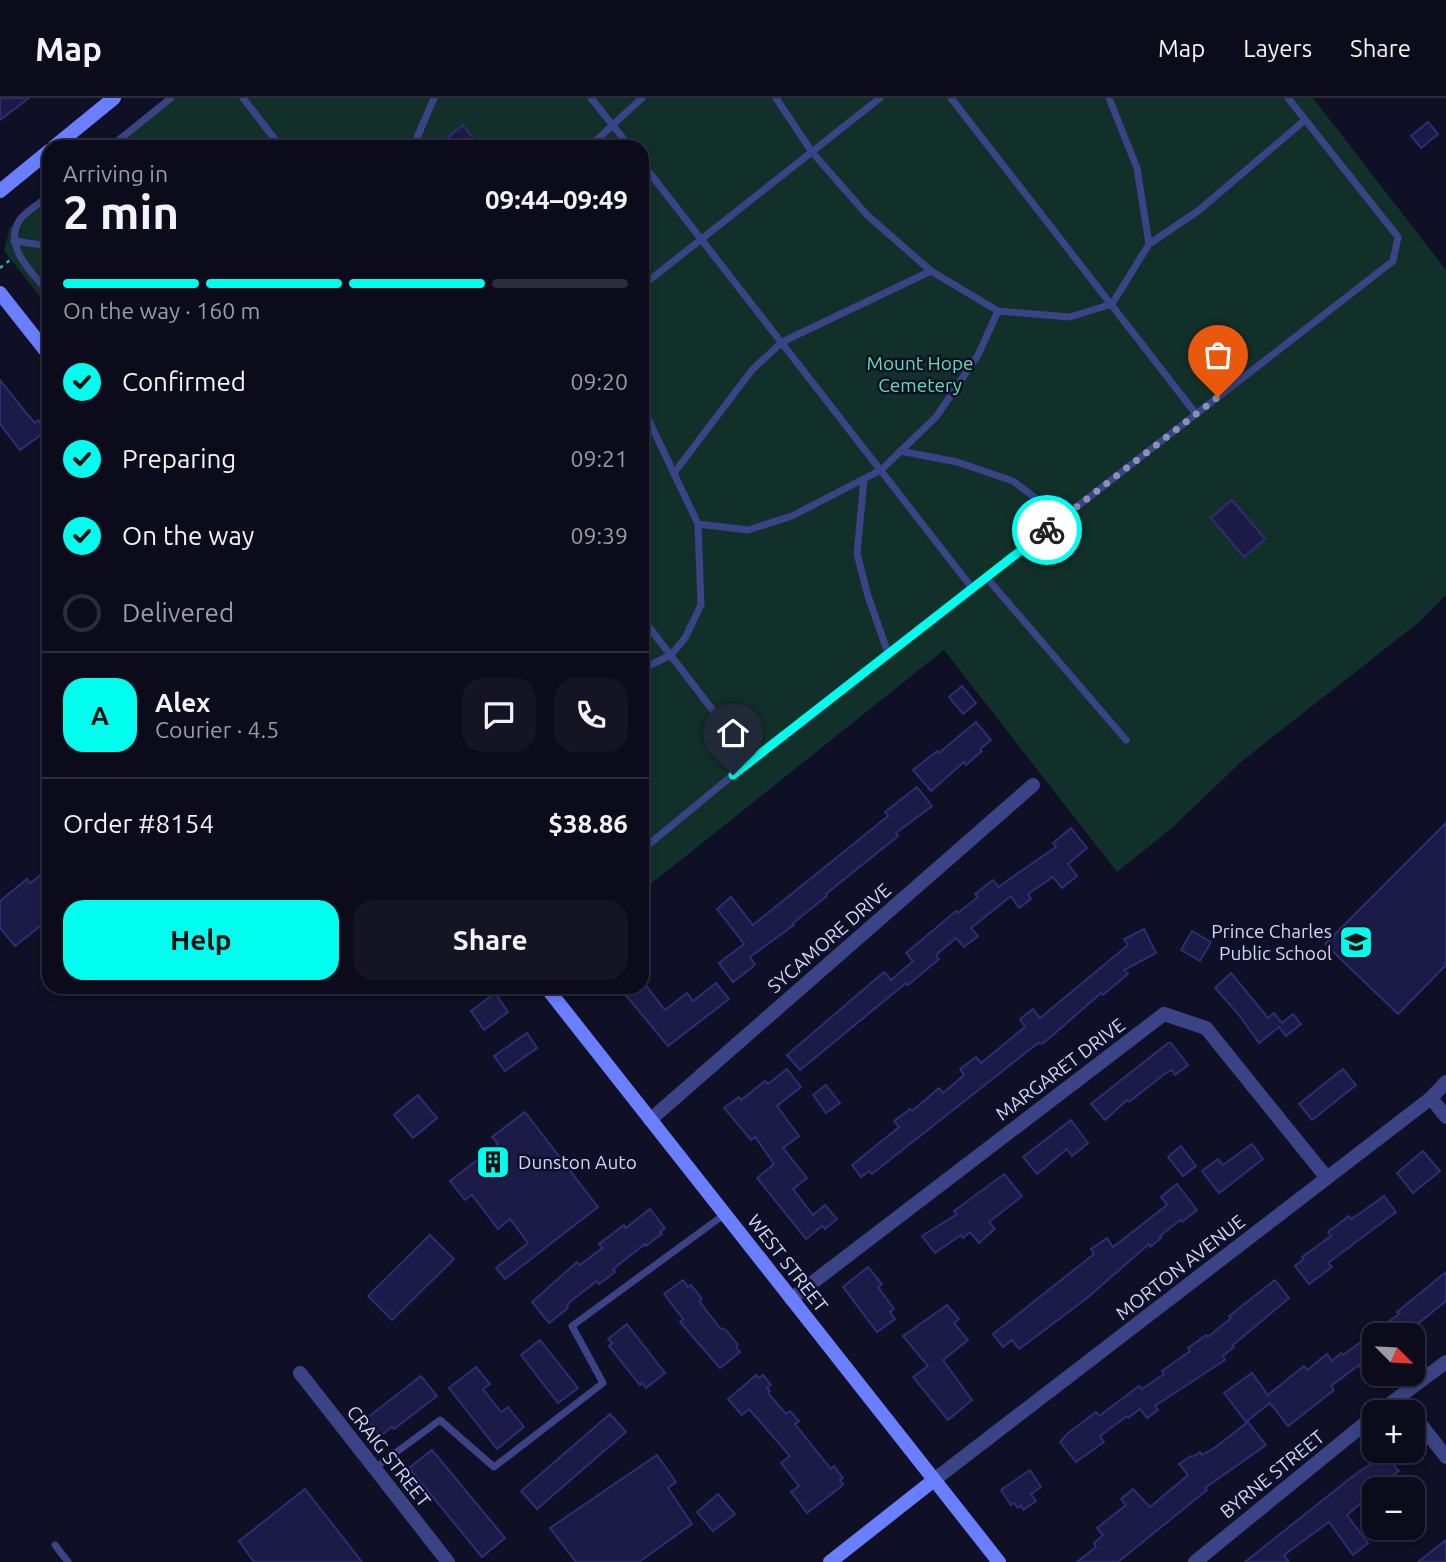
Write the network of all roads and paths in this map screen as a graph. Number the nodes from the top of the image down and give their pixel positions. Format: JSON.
{"nodes":[{"id":1,"x":114,"y":98,"type":"edge"},
{"id":2,"x":171,"y":98,"type":"edge"},
{"id":3,"x":243,"y":98,"type":"edge"},
{"id":4,"x":434,"y":98,"type":"edge"},
{"id":5,"x":591,"y":98,"type":"edge"},
{"id":6,"x":642,"y":98,"type":"edge"},
{"id":7,"x":776,"y":98,"type":"edge"},
{"id":8,"x":880,"y":98,"type":"edge"},
{"id":9,"x":951,"y":98,"type":"edge"},
{"id":10,"x":1109,"y":98,"type":"edge"},
{"id":11,"x":1288,"y":98,"type":"edge"},
{"id":12,"x":1306,"y":120,"type":"junction"},
{"id":13,"x":612,"y":125,"type":"junction"},
{"id":14,"x":63,"y":140,"type":"edge"},
{"id":15,"x":119,"y":140,"type":"edge"},
{"id":16,"x":276,"y":140,"type":"edge"},
{"id":17,"x":416,"y":140,"type":"edge"},
{"id":18,"x":596,"y":140,"type":"edge"},
{"id":19,"x":624,"y":140,"type":"edge"},
{"id":20,"x":812,"y":152,"type":"junction"},
{"id":21,"x":42,"y":157,"type":"edge"},
{"id":22,"x":649,"y":172,"type":"edge"},
{"id":23,"x":0,"y":191,"type":"edge"},
{"id":24,"x":42,"y":202,"type":"edge"},
{"id":25,"x":702,"y":239,"type":"junction"},
{"id":26,"x":14,"y":241,"type":"junction"},
{"id":27,"x":1149,"y":244,"type":"junction"},
{"id":28,"x":42,"y":245,"type":"edge"},
{"id":29,"x":931,"y":271,"type":"junction"},
{"id":30,"x":649,"y":281,"type":"edge"},
{"id":31,"x":42,"y":284,"type":"edge"},
{"id":32,"x":0,"y":293,"type":"edge"},
{"id":33,"x":1112,"y":304,"type":"junction"},
{"id":34,"x":998,"y":312,"type":"junction"},
{"id":35,"x":782,"y":342,"type":"junction"},
{"id":36,"x":42,"y":346,"type":"edge"},
{"id":37,"x":1196,"y":414,"type":"junction"},
{"id":38,"x":649,"y":421,"type":"edge"},
{"id":39,"x":900,"y":451,"type":"junction"},
{"id":40,"x":881,"y":470,"type":"junction"},
{"id":41,"x":674,"y":473,"type":"junction"},
{"id":42,"x":864,"y":479,"type":"junction"},
{"id":43,"x":1062,"y":518,"type":"junction"},
{"id":44,"x":698,"y":524,"type":"junction"},
{"id":45,"x":986,"y":577,"type":"junction"},
{"id":46,"x":972,"y":588,"type":"junction"},
{"id":47,"x":649,"y":627,"type":"edge"},
{"id":48,"x":888,"y":653,"type":"junction"},
{"id":49,"x":671,"y":655,"type":"junction"},
{"id":50,"x":649,"y":666,"type":"edge"},
{"id":51,"x":1126,"y":740,"type":"dead end"},
{"id":52,"x":751,"y":760,"type":"junction"},
{"id":53,"x":1033,"y":785,"type":"dead end"},
{"id":54,"x":649,"y":844,"type":"edge"},
{"id":55,"x":551,"y":994,"type":"edge"},
{"id":56,"x":1446,"y":1082,"type":"edge"},
{"id":57,"x":1431,"y":1098,"type":"junction"},
{"id":58,"x":1446,"y":1116,"type":"edge"},
{"id":59,"x":650,"y":1120,"type":"junction"},
{"id":60,"x":1328,"y":1178,"type":"junction"},
{"id":61,"x":725,"y":1214,"type":"junction"},
{"id":62,"x":791,"y":1298,"type":"junction"},
{"id":63,"x":1446,"y":1362,"type":"edge"},
{"id":64,"x":300,"y":1373,"type":"dead end"},
{"id":65,"x":1399,"y":1396,"type":"junction"},
{"id":66,"x":1394,"y":1400,"type":"edge"},
{"id":67,"x":1402,"y":1400,"type":"edge"},
{"id":68,"x":1362,"y":1426,"type":"edge"},
{"id":69,"x":1425,"y":1430,"type":"edge"},
{"id":70,"x":1446,"y":1457,"type":"edge"},
{"id":71,"x":374,"y":1469,"type":"junction"},
{"id":72,"x":934,"y":1480,"type":"junction"},
{"id":73,"x":55,"y":1545,"type":"dead end"},
{"id":74,"x":68,"y":1562,"type":"edge"},
{"id":75,"x":448,"y":1562,"type":"edge"},
{"id":76,"x":830,"y":1562,"type":"edge"},
{"id":77,"x":999,"y":1562,"type":"edge"},
{"id":78,"x":1195,"y":1562,"type":"edge"}],
"edges":[{"from":1,"to":14,"type":"main road"},
{"from":2,"to":15,"type":"lane"},
{"from":3,"to":16,"type":"lane"},
{"from":4,"to":17,"type":"lane"},
{"from":5,"to":13,"type":"lane"},
{"from":6,"to":13,"type":"lane"},
{"from":7,"to":20,"type":"lane"},
{"from":8,"to":20,"type":"lane"},
{"from":9,"to":33,"type":"lane"},
{"from":10,"to":27,"type":"lane"},
{"from":11,"to":12,"type":"lane"},
{"from":12,"to":27,"type":"lane"},
{"from":12,"to":37,"type":"lane"},
{"from":13,"to":18,"type":"lane"},
{"from":13,"to":19,"type":"lane"},
{"from":20,"to":25,"type":"lane"},
{"from":20,"to":29,"type":"lane"},
{"from":21,"to":23,"type":"main road"},
{"from":22,"to":25,"type":"lane"},
{"from":24,"to":26,"type":"lane"},
{"from":25,"to":30,"type":"lane"},
{"from":25,"to":35,"type":"lane"},
{"from":26,"to":28,"type":"lane"},
{"from":26,"to":31,"type":"lane"},
{"from":27,"to":33,"type":"lane"},
{"from":29,"to":34,"type":"lane"},
{"from":29,"to":35,"type":"lane"},
{"from":32,"to":36,"type":"main road"},
{"from":33,"to":34,"type":"lane"},
{"from":33,"to":37,"type":"lane"},
{"from":34,"to":39,"type":"lane"},
{"from":35,"to":40,"type":"lane"},
{"from":35,"to":41,"type":"lane"},
{"from":37,"to":43,"type":"lane"},
{"from":38,"to":41,"type":"lane"},
{"from":39,"to":40,"type":"lane"},
{"from":39,"to":43,"type":"lane"},
{"from":40,"to":42,"type":"lane"},
{"from":40,"to":46,"type":"lane"},
{"from":41,"to":44,"type":"lane"},
{"from":42,"to":44,"type":"lane"},
{"from":42,"to":48,"type":"lane"},
{"from":43,"to":45,"type":"lane"},
{"from":44,"to":49,"type":"lane"},
{"from":45,"to":46,"type":"lane"},
{"from":45,"to":51,"type":"lane"},
{"from":46,"to":48,"type":"lane"},
{"from":47,"to":49,"type":"lane"},
{"from":48,"to":52,"type":"lane"},
{"from":49,"to":50,"type":"lane"},
{"from":49,"to":52,"type":"lane"},
{"from":52,"to":54,"type":"lane"},
{"from":53,"to":59,"type":"street","name":"SYCAMORE DRIVE"},
{"from":55,"to":59,"type":"main road","name":"WEST STREET"},
{"from":56,"to":57,"type":"street","name":"MORTON AVENUE"},
{"from":57,"to":58,"type":"street"},
{"from":57,"to":60,"type":"street","name":"MORTON AVENUE"},
{"from":59,"to":61,"type":"main road","name":"WEST STREET"},
{"from":60,"to":62,"type":"street","name":"MARGARET DRIVE"},
{"from":60,"to":72,"type":"street","name":"MORTON AVENUE"},
{"from":61,"to":62,"type":"main road","name":"WEST STREET"},
{"from":61,"to":71,"type":"lane"},
{"from":62,"to":72,"type":"main road","name":"WEST STREET"},
{"from":63,"to":65,"type":"street"},
{"from":64,"to":71,"type":"street","name":"CRAIG STREET"},
{"from":65,"to":66,"type":"street"},
{"from":65,"to":67,"type":"street"},
{"from":68,"to":78,"type":"street","name":"BYRNE STREET"},
{"from":69,"to":70,"type":"street"},
{"from":71,"to":75,"type":"street","name":"CRAIG STREET"},
{"from":72,"to":76,"type":"main road"},
{"from":72,"to":77,"type":"main road","name":"WEST STREET"},
{"from":73,"to":74,"type":"lane"}]}
